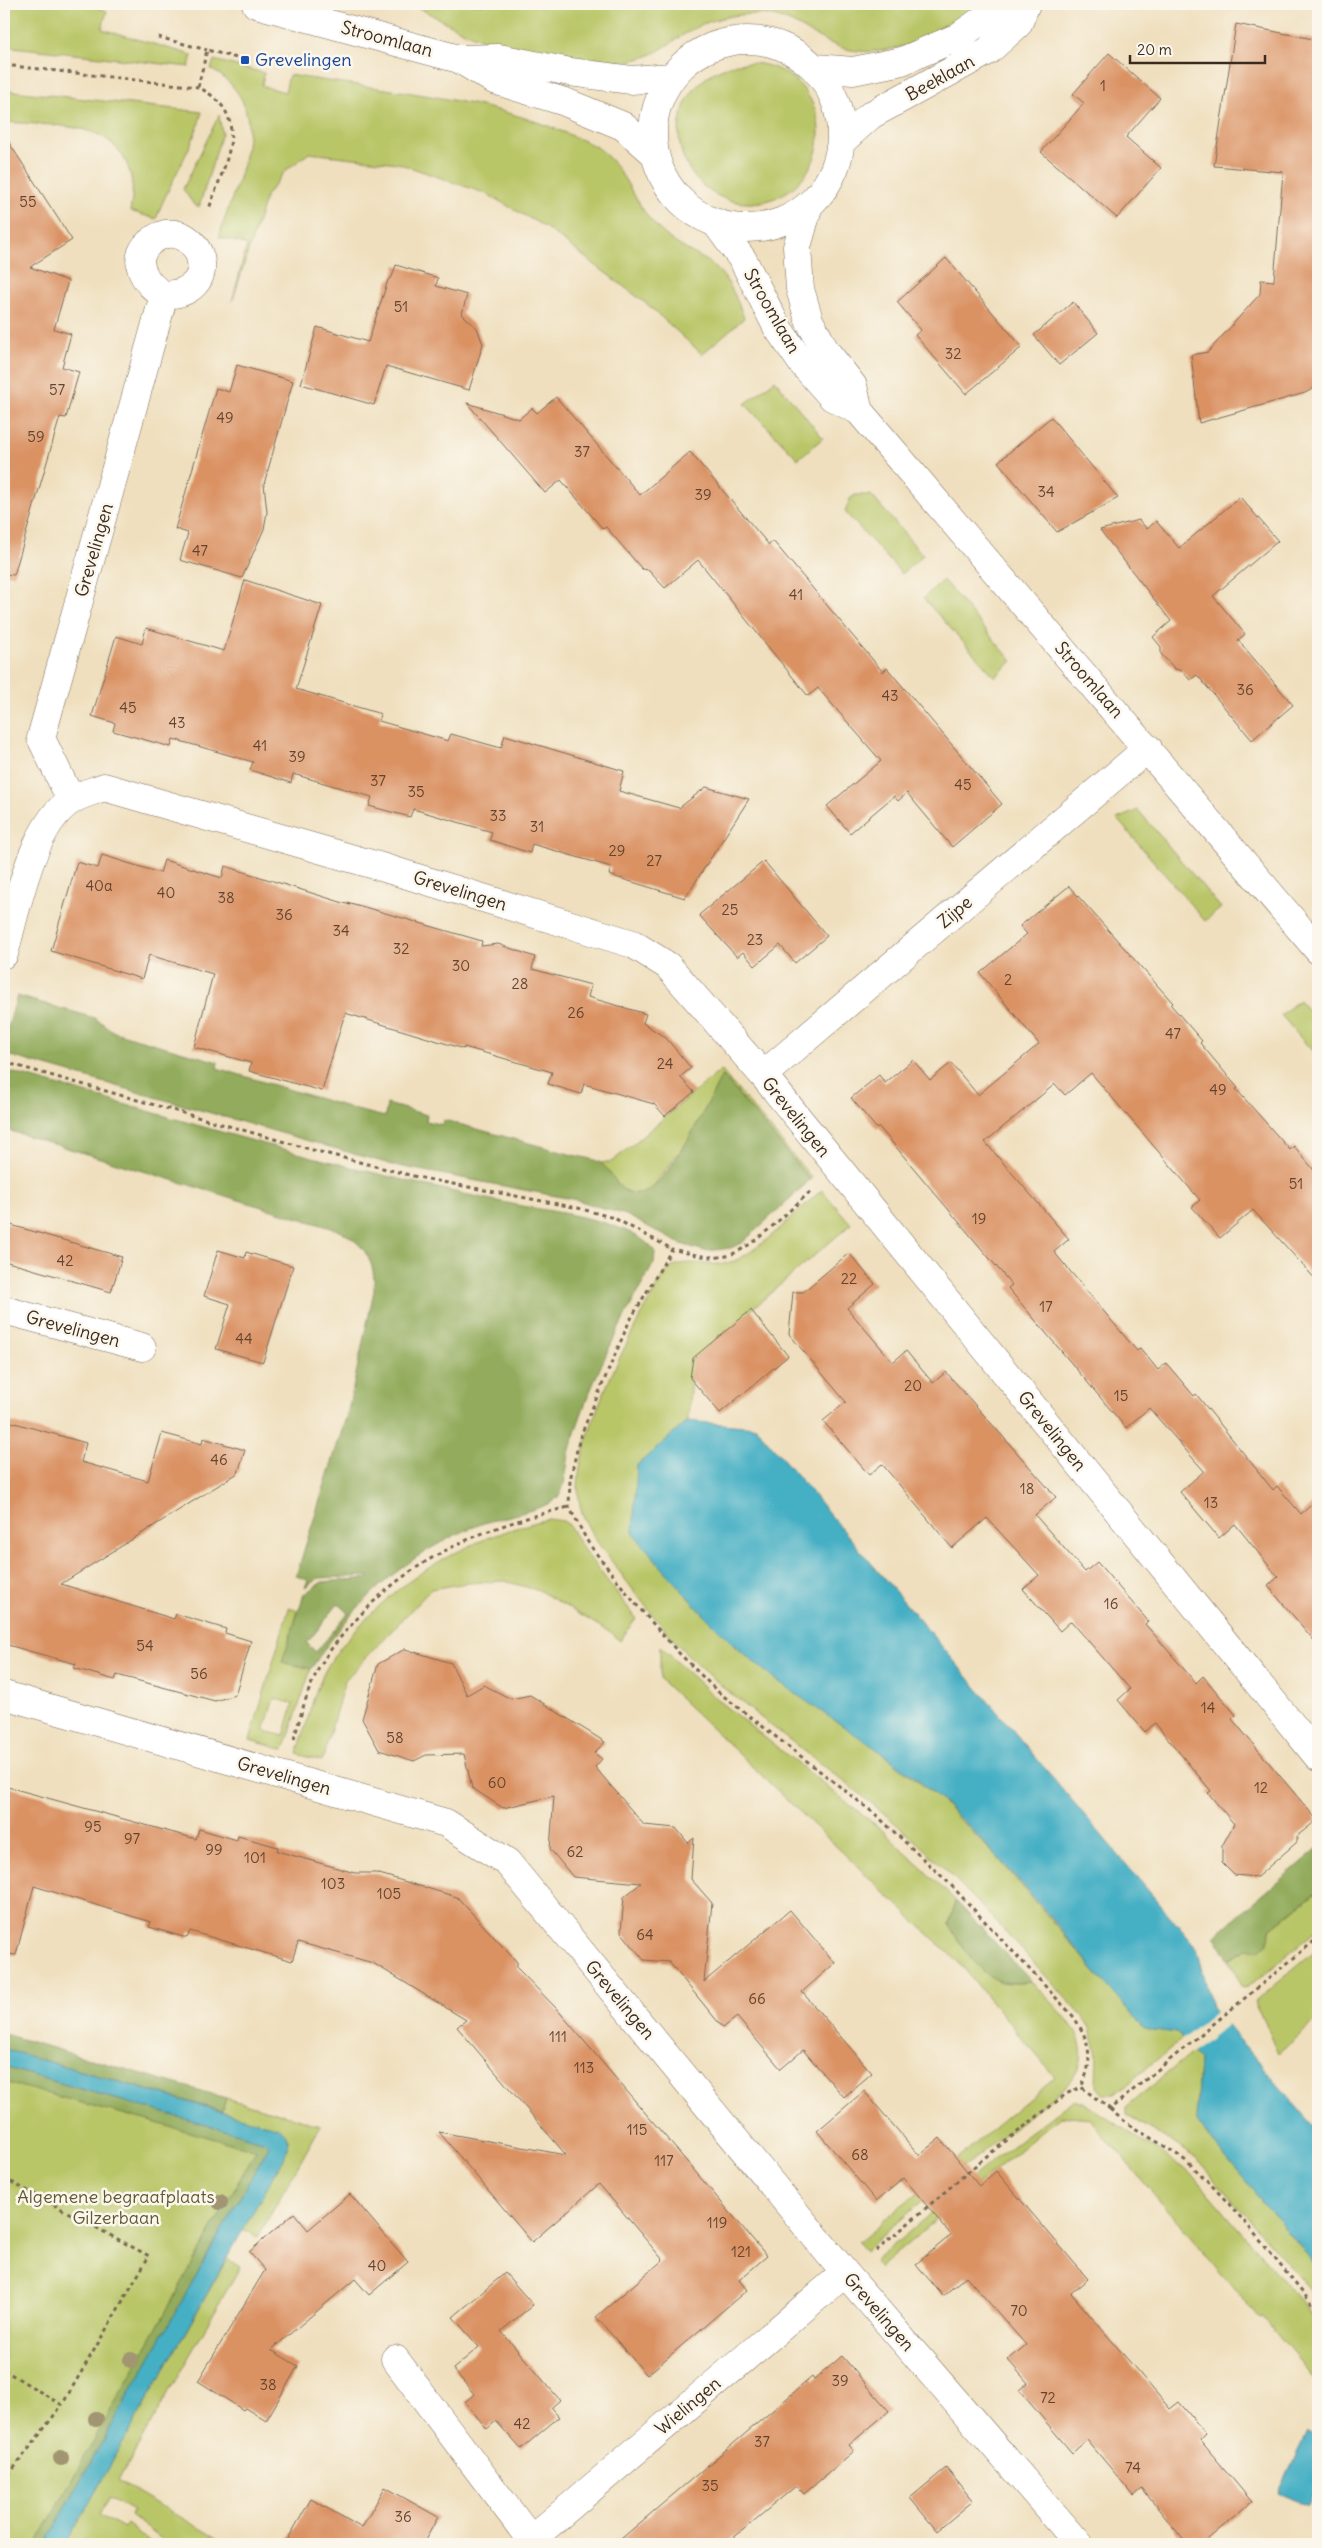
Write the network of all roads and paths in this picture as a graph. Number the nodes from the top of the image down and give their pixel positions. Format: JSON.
{"nodes":[{"id":1,"x":256,"y":4,"type":"edge"},
{"id":2,"x":1013,"y":4,"type":"edge"},
{"id":3,"x":1026,"y":4,"type":"edge"},
{"id":4,"x":158,"y":37,"type":"dead end"},
{"id":5,"x":206,"y":50,"type":"junction"},
{"id":6,"x":459,"y":59,"type":"junction"},
{"id":7,"x":248,"y":61,"type":"dead end"},
{"id":8,"x":4,"y":65,"type":"edge"},
{"id":9,"x":816,"y":68,"type":"junction"},
{"id":10,"x":670,"y":77,"type":"junction"},
{"id":11,"x":198,"y":87,"type":"junction"},
{"id":12,"x":842,"y":141,"type":"junction"},
{"id":13,"x":654,"y":153,"type":"junction"},
{"id":14,"x":808,"y":208,"type":"junction"},
{"id":15,"x":715,"y":222,"type":"junction"},
{"id":16,"x":197,"y":247,"type":"junction"},
{"id":17,"x":164,"y":295,"type":"junction"},
{"id":18,"x":859,"y":412,"type":"junction"},
{"id":19,"x":1148,"y":748,"type":"junction"},
{"id":20,"x":71,"y":800,"type":"junction"},
{"id":21,"x":1318,"y":950,"type":"edge"},
{"id":22,"x":4,"y":954,"type":"edge"},
{"id":23,"x":4,"y":1062,"type":"edge"},
{"id":24,"x":763,"y":1076,"type":"junction"},
{"id":25,"x":838,"y":1167,"type":"junction"},
{"id":26,"x":672,"y":1249,"type":"junction"},
{"id":27,"x":4,"y":1310,"type":"edge"},
{"id":28,"x":142,"y":1347,"type":"dead end"},
{"id":29,"x":569,"y":1507,"type":"junction"},
{"id":30,"x":4,"y":1695,"type":"edge"},
{"id":31,"x":1318,"y":1758,"type":"edge"},
{"id":32,"x":284,"y":1776,"type":"junction"},
{"id":33,"x":1318,"y":1938,"type":"edge"},
{"id":34,"x":1081,"y":2087,"type":"junction"},
{"id":35,"x":1110,"y":2109,"type":"junction"},
{"id":36,"x":4,"y":2178,"type":"edge"},
{"id":37,"x":845,"y":2273,"type":"junction"},
{"id":38,"x":1318,"y":2311,"type":"edge"},
{"id":39,"x":395,"y":2359,"type":"dead end"},
{"id":40,"x":4,"y":2370,"type":"edge"},
{"id":41,"x":62,"y":2405,"type":"junction"},
{"id":42,"x":4,"y":2481,"type":"edge"},
{"id":43,"x":528,"y":2542,"type":"edge"},
{"id":44,"x":1079,"y":2544,"type":"edge"}],
"edges":[{"from":1,"to":6,"type":"street","name":"Stroomlaan"},
{"from":2,"to":9,"type":"street","name":"Beeklaan"},
{"from":3,"to":12,"type":"street","name":"Beeklaan"},
{"from":4,"to":5,"type":"path"},
{"from":5,"to":7,"type":"path"},
{"from":5,"to":11,"type":"path"},
{"from":6,"to":10,"type":"street","name":"Stroomlaan"},
{"from":6,"to":13,"type":"street","name":"Stroomlaan"},
{"from":8,"to":11,"type":"path"},
{"from":9,"to":10,"type":"street"},
{"from":9,"to":12,"type":"street"},
{"from":10,"to":13,"type":"street"},
{"from":11,"to":16,"type":"path"},
{"from":12,"to":14,"type":"street"},
{"from":13,"to":15,"type":"street"},
{"from":14,"to":15,"type":"street"},
{"from":14,"to":18,"type":"street","name":"Stroomlaan"},
{"from":15,"to":18,"type":"street","name":"Stroomlaan"},
{"from":16,"to":17,"type":"street"},
{"from":16,"to":17,"type":"street"},
{"from":17,"to":20,"type":"street","name":"Grevelingen"},
{"from":18,"to":19,"type":"street","name":"Stroomlaan"},
{"from":19,"to":21,"type":"street","name":"Stroomlaan"},
{"from":19,"to":24,"type":"street","name":"Zijpe"},
{"from":20,"to":22,"type":"street","name":"Grevelingen"},
{"from":20,"to":24,"type":"street","name":"Grevelingen"},
{"from":23,"to":26,"type":"path"},
{"from":24,"to":25,"type":"street","name":"Grevelingen"},
{"from":25,"to":26,"type":"path"},
{"from":25,"to":31,"type":"street","name":"Grevelingen"},
{"from":26,"to":29,"type":"path"},
{"from":27,"to":28,"type":"street","name":"Grevelingen"},
{"from":29,"to":32,"type":"path"},
{"from":29,"to":34,"type":"path"},
{"from":30,"to":32,"type":"street","name":"Grevelingen"},
{"from":32,"to":37,"type":"street","name":"Grevelingen"},
{"from":33,"to":35,"type":"path"},
{"from":34,"to":35,"type":"path"},
{"from":34,"to":37,"type":"path"},
{"from":35,"to":38,"type":"path"},
{"from":36,"to":41,"type":"path"},
{"from":37,"to":43,"type":"street","name":"Wielingen"},
{"from":37,"to":44,"type":"street","name":"Grevelingen"},
{"from":39,"to":43,"type":"street","name":"Wielingen"},
{"from":40,"to":41,"type":"path"},
{"from":41,"to":42,"type":"path"}]}
